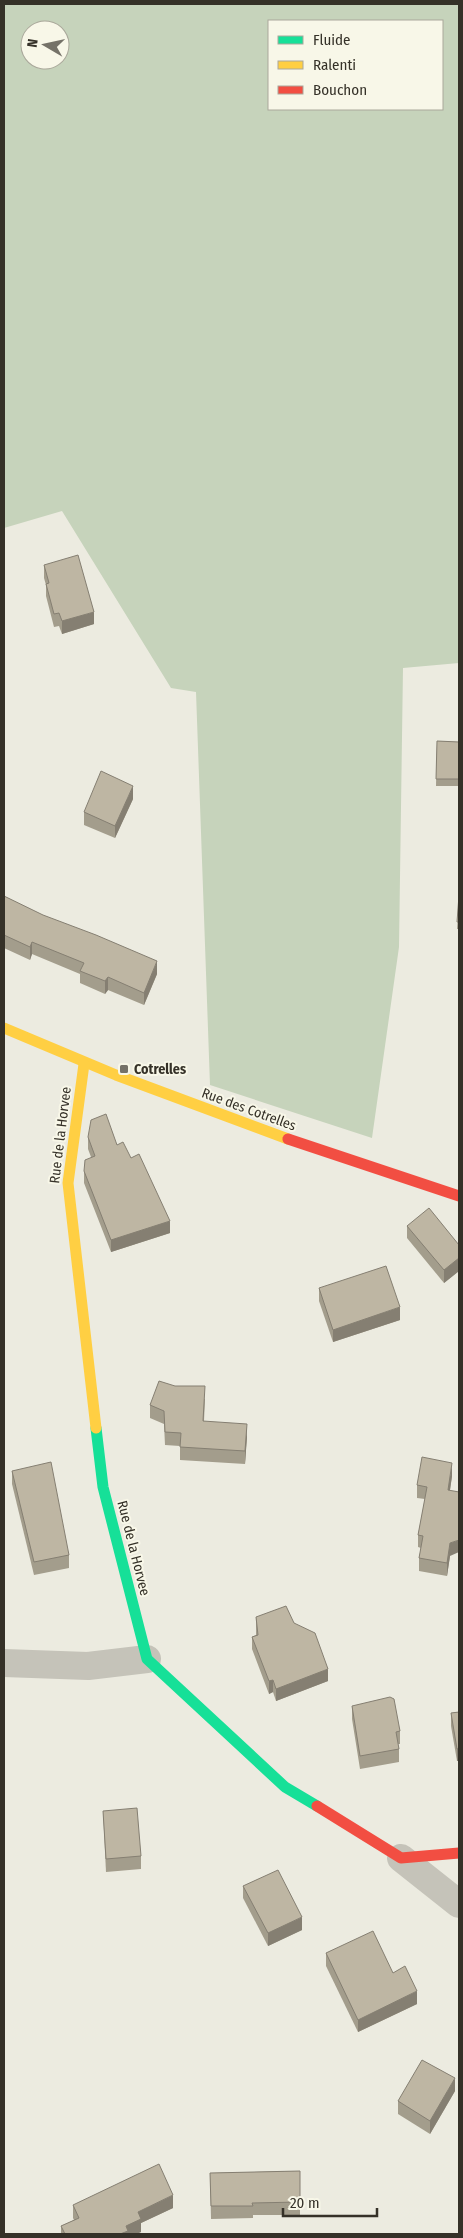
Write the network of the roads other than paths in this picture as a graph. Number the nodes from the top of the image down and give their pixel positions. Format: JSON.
{"nodes":[{"id":1,"x":4,"y":1028,"type":"edge"},
{"id":2,"x":84,"y":1064,"type":"junction"},
{"id":3,"x":459,"y":1196,"type":"edge"},
{"id":4,"x":147,"y":1659,"type":"junction"},
{"id":5,"x":4,"y":1663,"type":"edge"},
{"id":6,"x":459,"y":1852,"type":"edge"},
{"id":7,"x":401,"y":1858,"type":"junction"},
{"id":8,"x":459,"y":1904,"type":"edge"}],
"edges":[{"from":1,"to":2,"type":"street","name":"Rue des Cotrelles"},
{"from":2,"to":3,"type":"street","name":"Rue des Cotrelles"},
{"from":2,"to":4,"type":"street","name":"Rue de la Horvee"},
{"from":4,"to":5,"type":"street"},
{"from":4,"to":7,"type":"street"},
{"from":6,"to":7,"type":"street"},
{"from":7,"to":8,"type":"street"}]}
